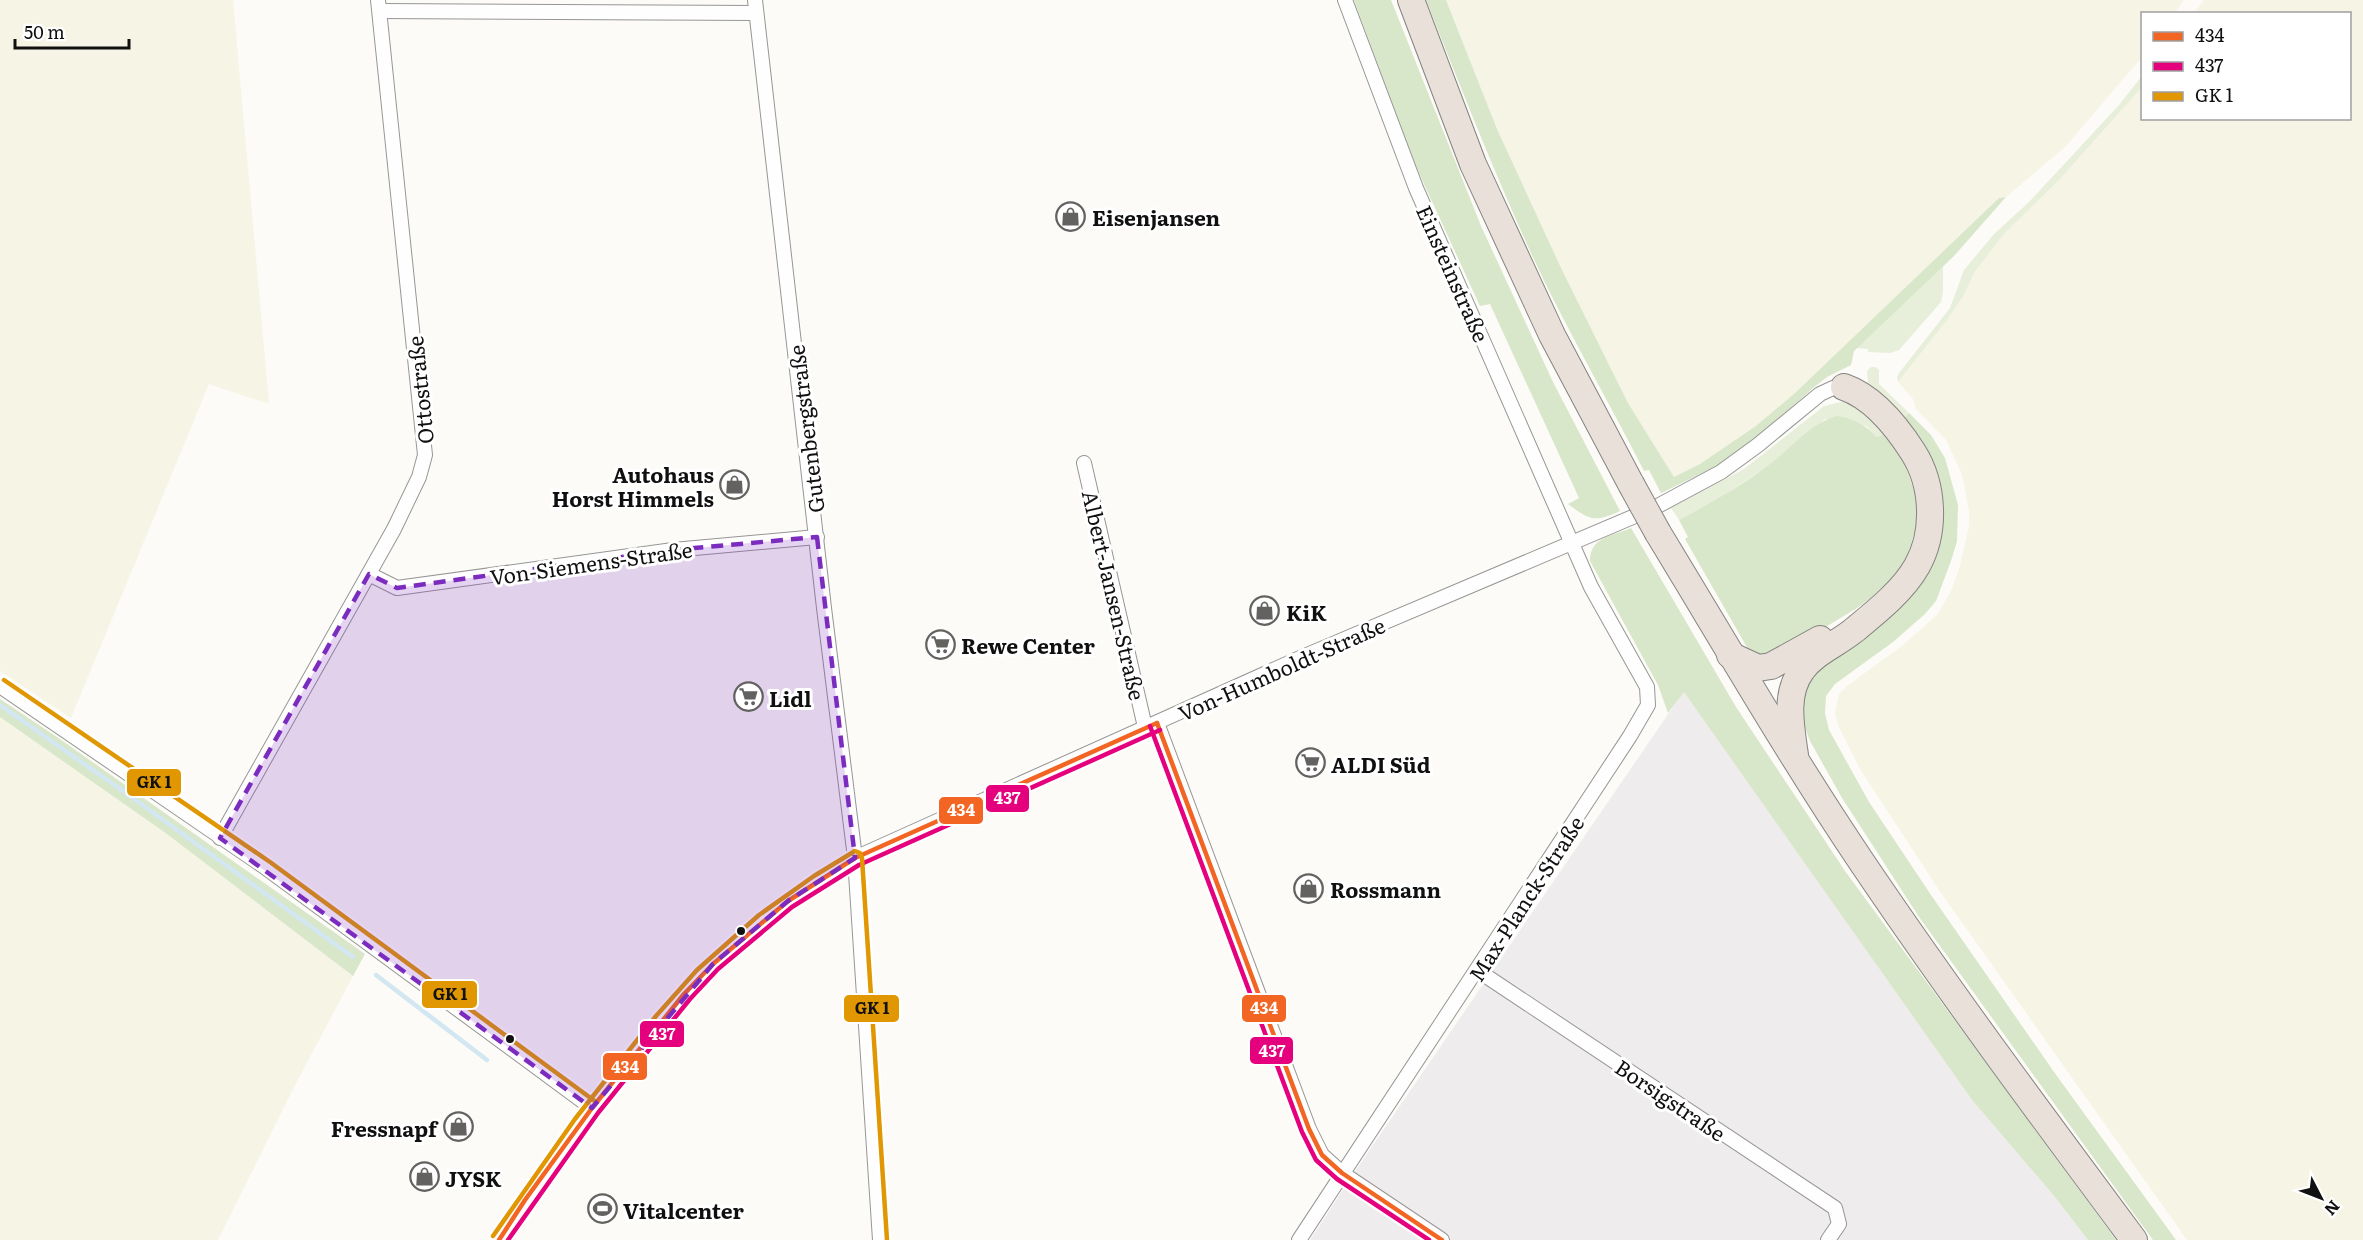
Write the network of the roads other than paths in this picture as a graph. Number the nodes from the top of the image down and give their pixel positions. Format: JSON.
{"nodes":[{"id":1,"x":1344,"y":0,"type":"edge"},
{"id":2,"x":1411,"y":0,"type":"edge"},
{"id":3,"x":379,"y":6,"type":"edge"},
{"id":4,"x":755,"y":7,"type":"edge"},
{"id":5,"x":1844,"y":387,"type":"joint"},
{"id":6,"x":1084,"y":463,"type":"dead end"},
{"id":7,"x":817,"y":537,"type":"junction"},
{"id":8,"x":1573,"y":542,"type":"junction"},
{"id":9,"x":369,"y":574,"type":"junction"},
{"id":10,"x":1888,"y":600,"type":"junction"},
{"id":11,"x":1730,"y":655,"type":"junction"},
{"id":12,"x":0,"y":686,"type":"edge"},
{"id":13,"x":1151,"y":725,"type":"junction"},
{"id":14,"x":1796,"y":761,"type":"junction"},
{"id":15,"x":220,"y":838,"type":"junction"},
{"id":16,"x":855,"y":858,"type":"junction"},
{"id":17,"x":1477,"y":970,"type":"junction"},
{"id":18,"x":592,"y":1108,"type":"junction"},
{"id":19,"x":1342,"y":1173,"type":"junction"},
{"id":20,"x":499,"y":1240,"type":"edge"},
{"id":21,"x":880,"y":1240,"type":"edge"},
{"id":22,"x":1299,"y":1240,"type":"edge"},
{"id":23,"x":1443,"y":1240,"type":"edge"},
{"id":24,"x":1828,"y":1240,"type":"edge"},
{"id":25,"x":2134,"y":1240,"type":"edge"}],
"edges":[{"from":1,"to":8,"type":"street","name":"Einsteinstraße"},
{"from":2,"to":11,"type":"highway","bridge":true},
{"from":3,"to":4,"type":"street"},
{"from":3,"to":9,"type":"street","name":"Ottostraße"},
{"from":4,"to":7,"type":"street","name":"Gutenbergstraße"},
{"from":5,"to":8,"type":"street","name":"Von-Humboldt-Straße"},
{"from":5,"to":10,"type":"highway"},
{"from":6,"to":13,"type":"street","name":"Albert-Jansen-Straße"},
{"from":7,"to":9,"type":"street","name":"Von-Siemens-Straße"},
{"from":7,"to":16,"type":"street","name":"Gutenbergstraße"},
{"from":8,"to":13,"type":"street","name":"Von-Humboldt-Straße"},
{"from":8,"to":17,"type":"street","name":"Max-Planck-Straße"},
{"from":9,"to":15,"type":"street","name":"Ottostraße"},
{"from":10,"to":11,"type":"highway"},
{"from":10,"to":14,"type":"highway"},
{"from":11,"to":14,"type":"highway"},
{"from":12,"to":15,"type":"street"},
{"from":13,"to":16,"type":"street","name":"Von-Humboldt-Straße"},
{"from":13,"to":19,"type":"street","name":"Albert-Jansen-Straße"},
{"from":14,"to":25,"type":"highway"},
{"from":15,"to":18,"type":"street"},
{"from":16,"to":18,"type":"street","name":"Von-Humboldt-Straße"},
{"from":16,"to":21,"type":"street","name":"Gutenbergstraße"},
{"from":17,"to":19,"type":"street","name":"Max-Planck-Straße"},
{"from":17,"to":24,"type":"street","name":"Borsigstraße"},
{"from":18,"to":20,"type":"street","name":"Von-Humboldt-Straße"},
{"from":19,"to":22,"type":"street","name":"Max-Planck-Straße"},
{"from":19,"to":23,"type":"street","name":"Albert-Jansen-Straße"}]}
